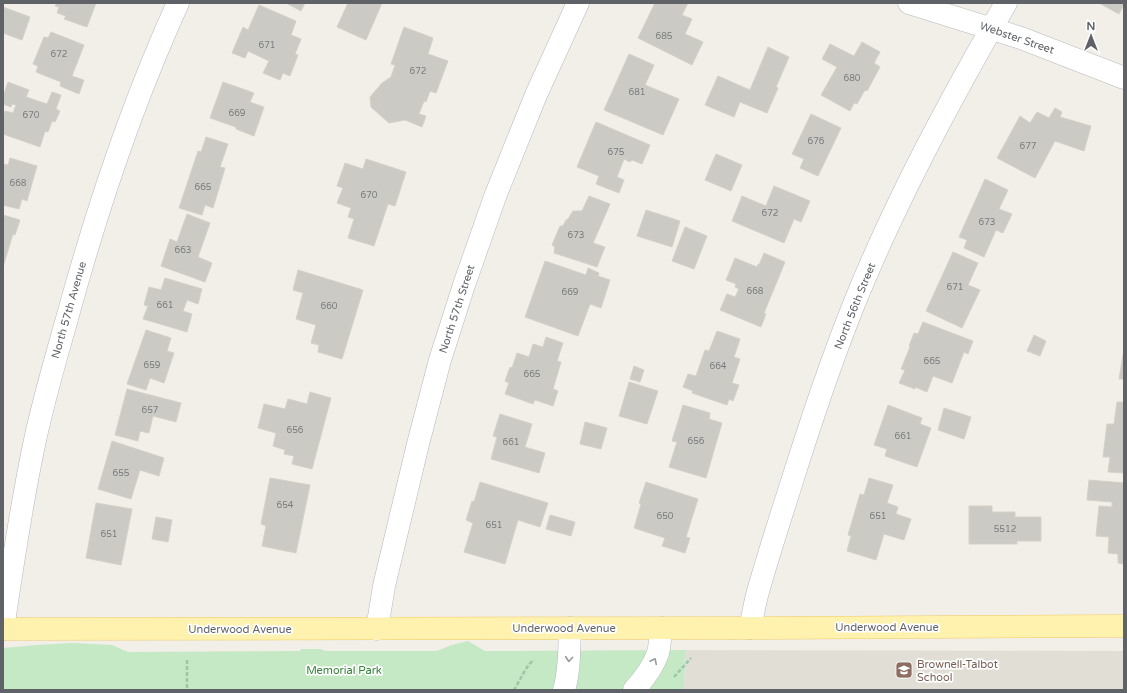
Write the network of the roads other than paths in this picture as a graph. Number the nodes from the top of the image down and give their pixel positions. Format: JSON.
{"nodes":[{"id":1,"x":178,"y":3,"type":"edge"},
{"id":2,"x":578,"y":3,"type":"edge"},
{"id":3,"x":909,"y":3,"type":"edge"},
{"id":4,"x":1006,"y":3,"type":"edge"},
{"id":5,"x":991,"y":28,"type":"junction"},
{"id":6,"x":1124,"y":78,"type":"edge"},
{"id":7,"x":1124,"y":626,"type":"edge"},
{"id":8,"x":570,"y":628,"type":"junction"},
{"id":9,"x":662,"y":628,"type":"junction"},
{"id":10,"x":750,"y":628,"type":"junction"},
{"id":11,"x":377,"y":629,"type":"junction"},
{"id":12,"x":3,"y":630,"type":"edge"},
{"id":13,"x":564,"y":690,"type":"edge"},
{"id":14,"x":634,"y":690,"type":"edge"}],
"edges":[{"from":1,"to":12,"type":"street","name":"North 57th Avenue"},
{"from":2,"to":11,"type":"street","name":"North 57th Street"},
{"from":3,"to":5,"type":"street","name":"Webster Street"},
{"from":4,"to":5,"type":"street","name":"North 56th Street"},
{"from":5,"to":6,"type":"street","name":"Webster Street"},
{"from":5,"to":10,"type":"street","name":"North 56th Street"},
{"from":7,"to":10,"type":"main road","name":"Underwood Avenue"},
{"from":8,"to":9,"type":"main road","name":"Underwood Avenue"},
{"from":8,"to":11,"type":"main road","name":"Underwood Avenue"},
{"from":8,"to":13,"type":"street","one_way":true},
{"from":9,"to":10,"type":"main road","name":"Underwood Avenue"},
{"from":14,"to":9,"type":"street","one_way":true},
{"from":11,"to":12,"type":"main road","name":"Underwood Avenue"}]}
